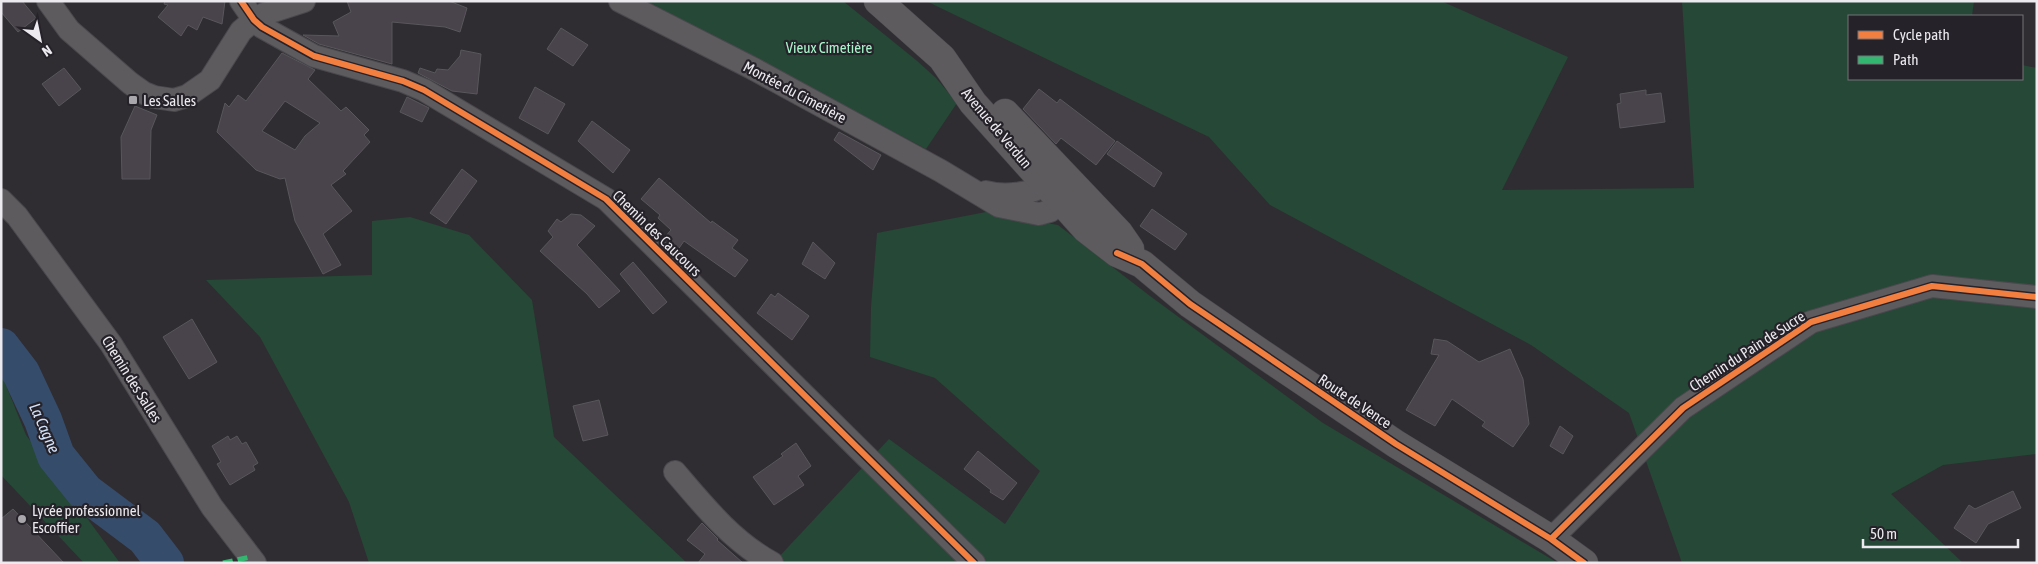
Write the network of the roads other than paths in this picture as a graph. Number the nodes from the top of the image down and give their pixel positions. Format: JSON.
{"nodes":[{"id":1,"x":48,"y":1,"type":"edge"},
{"id":2,"x":240,"y":1,"type":"edge"},
{"id":3,"x":304,"y":1,"type":"edge"},
{"id":4,"x":620,"y":1,"type":"edge"},
{"id":5,"x":878,"y":1,"type":"edge"},
{"id":6,"x":259,"y":12,"type":"edge"},
{"id":7,"x":942,"y":58,"type":"junction"},
{"id":8,"x":1033,"y":141,"type":"junction"},
{"id":9,"x":1054,"y":193,"type":"junction"},
{"id":10,"x":1,"y":200,"type":"edge"},
{"id":11,"x":1118,"y":243,"type":"junction"},
{"id":12,"x":2037,"y":296,"type":"edge"},
{"id":13,"x":675,"y":472,"type":"dead end"},
{"id":14,"x":1551,"y":539,"type":"junction"},
{"id":15,"x":256,"y":563,"type":"edge"},
{"id":16,"x":772,"y":563,"type":"edge"},
{"id":17,"x":974,"y":563,"type":"edge"},
{"id":18,"x":1584,"y":563,"type":"edge"}],
"edges":[{"from":1,"to":6,"type":"street"},
{"from":2,"to":6,"type":"street","name":"Chemin des Caucours"},
{"from":3,"to":6,"type":"street"},
{"from":4,"to":9,"type":"street","name":"Montée du Cimetière"},
{"from":5,"to":7,"type":"main road","name":"Avenue de Verdun"},
{"from":6,"to":17,"type":"street","name":"Chemin des Caucours"},
{"from":7,"to":8,"type":"main road","name":"Route de Vence"},
{"from":7,"to":9,"type":"main road","name":"Avenue de Verdun"},
{"from":8,"to":9,"type":"street","name":"Route de Vence"},
{"from":8,"to":11,"type":"main road","name":"Route de Vence"},
{"from":9,"to":11,"type":"main road","name":"Avenue de Verdun"},
{"from":10,"to":15,"type":"street","name":"Chemin des Salles"},
{"from":11,"to":14,"type":"main road","name":"Route de Vence"},
{"from":12,"to":14,"type":"street","name":"Chemin du Pain de Sucre"},
{"from":13,"to":16,"type":"street"},
{"from":14,"to":18,"type":"main road","name":"Route de Vence"}]}
